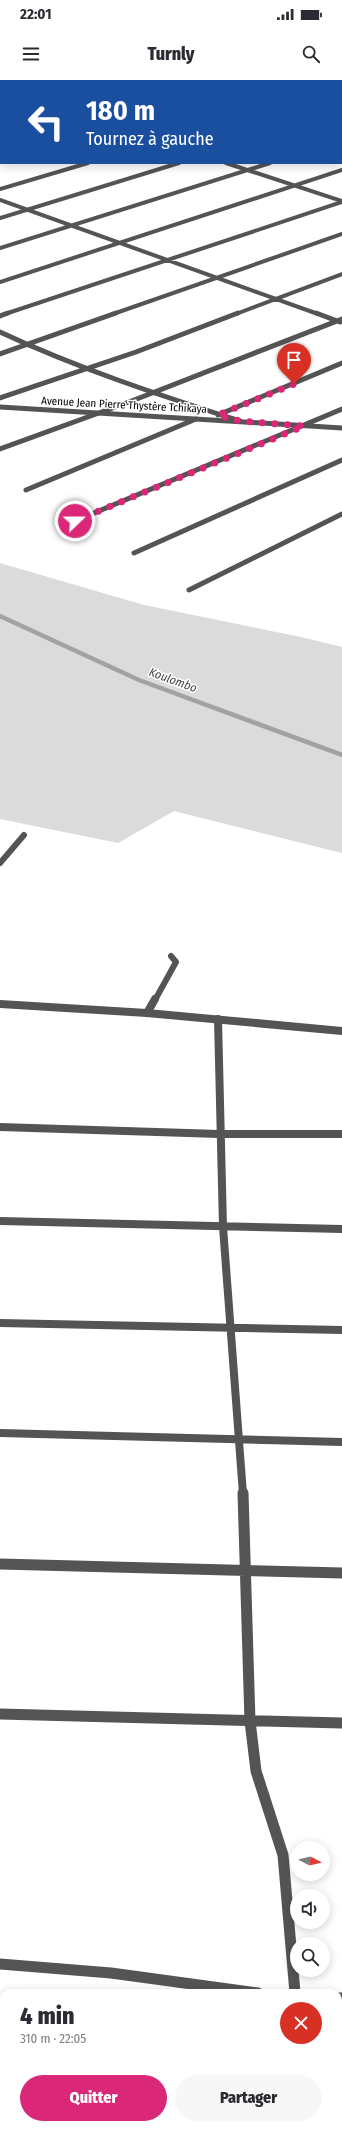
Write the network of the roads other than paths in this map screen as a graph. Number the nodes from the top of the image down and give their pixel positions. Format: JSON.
{"nodes":[{"id":1,"x":85,"y":164,"type":"edge"},
{"id":2,"x":176,"y":164,"type":"edge"},
{"id":3,"x":229,"y":164,"type":"edge"},
{"id":4,"x":267,"y":164,"type":"edge"},
{"id":5,"x":247,"y":170,"type":"junction"},
{"id":6,"x":342,"y":170,"type":"edge"},
{"id":7,"x":294,"y":185,"type":"junction"},
{"id":8,"x":0,"y":189,"type":"edge"},
{"id":9,"x":0,"y":200,"type":"edge"},
{"id":10,"x":342,"y":202,"type":"edge"},
{"id":11,"x":26,"y":210,"type":"junction"},
{"id":12,"x":0,"y":218,"type":"edge"},
{"id":13,"x":72,"y":226,"type":"junction"},
{"id":14,"x":342,"y":234,"type":"edge"},
{"id":15,"x":120,"y":243,"type":"junction"},
{"id":16,"x":0,"y":248,"type":"edge"},
{"id":17,"x":168,"y":260,"type":"junction"},
{"id":18,"x":342,"y":274,"type":"edge"},
{"id":19,"x":217,"y":279,"type":"junction"},
{"id":20,"x":0,"y":282,"type":"edge"},
{"id":21,"x":276,"y":299,"type":"junction"},
{"id":22,"x":0,"y":316,"type":"edge"},
{"id":23,"x":341,"y":321,"type":"edge"},
{"id":24,"x":0,"y":332,"type":"edge"},
{"id":25,"x":28,"y":345,"type":"junction"},
{"id":26,"x":0,"y":354,"type":"edge"},
{"id":27,"x":342,"y":363,"type":"edge"},
{"id":28,"x":88,"y":368,"type":"junction"},
{"id":29,"x":152,"y":393,"type":"junction"},
{"id":30,"x":0,"y":398,"type":"edge"},
{"id":31,"x":0,"y":407,"type":"edge"},
{"id":32,"x":342,"y":409,"type":"edge"},
{"id":33,"x":96,"y":414,"type":"junction"},
{"id":34,"x":218,"y":415,"type":"junction"},
{"id":35,"x":196,"y":419,"type":"junction"},
{"id":36,"x":240,"y":421,"type":"junction"},
{"id":37,"x":304,"y":426,"type":"junction"},
{"id":38,"x":342,"y":428,"type":"edge"},
{"id":39,"x":0,"y":449,"type":"edge"},
{"id":40,"x":342,"y":460,"type":"edge"},
{"id":41,"x":26,"y":490,"type":"dead end"},
{"id":42,"x":342,"y":514,"type":"edge"},
{"id":43,"x":75,"y":521,"type":"dead end"},
{"id":44,"x":134,"y":553,"type":"dead end"},
{"id":45,"x":189,"y":590,"type":"dead end"},
{"id":46,"x":24,"y":835,"type":"dead end"},
{"id":47,"x":0,"y":863,"type":"edge"},
{"id":48,"x":171,"y":956,"type":"dead end"},
{"id":49,"x":0,"y":1004,"type":"edge"},
{"id":50,"x":147,"y":1014,"type":"junction"},
{"id":51,"x":218,"y":1019,"type":"junction"},
{"id":52,"x":342,"y":1031,"type":"edge"},
{"id":53,"x":0,"y":1127,"type":"edge"},
{"id":54,"x":219,"y":1134,"type":"junction"},
{"id":55,"x":342,"y":1134,"type":"edge"},
{"id":56,"x":0,"y":1221,"type":"edge"},
{"id":57,"x":223,"y":1227,"type":"junction"},
{"id":58,"x":342,"y":1229,"type":"edge"},
{"id":59,"x":0,"y":1323,"type":"edge"},
{"id":60,"x":231,"y":1328,"type":"junction"},
{"id":61,"x":342,"y":1330,"type":"edge"},
{"id":62,"x":0,"y":1433,"type":"edge"},
{"id":63,"x":240,"y":1439,"type":"junction"},
{"id":64,"x":342,"y":1442,"type":"edge"},
{"id":65,"x":0,"y":1564,"type":"edge"},
{"id":66,"x":246,"y":1571,"type":"junction"},
{"id":67,"x":342,"y":1574,"type":"edge"},
{"id":68,"x":0,"y":1714,"type":"edge"},
{"id":69,"x":250,"y":1721,"type":"junction"},
{"id":70,"x":342,"y":1724,"type":"edge"},
{"id":71,"x":0,"y":1964,"type":"edge"},
{"id":72,"x":229,"y":1989,"type":"edge"},
{"id":73,"x":295,"y":1989,"type":"edge"}],
"edges":[{"from":1,"to":8,"type":"street"},
{"from":2,"to":11,"type":"street"},
{"from":3,"to":5,"type":"street"},
{"from":4,"to":5,"type":"street"},
{"from":5,"to":7,"type":"street"},
{"from":5,"to":13,"type":"street"},
{"from":6,"to":7,"type":"street"},
{"from":7,"to":10,"type":"street"},
{"from":7,"to":15,"type":"street"},
{"from":9,"to":11,"type":"street"},
{"from":10,"to":17,"type":"street"},
{"from":11,"to":12,"type":"street"},
{"from":11,"to":13,"type":"street"},
{"from":13,"to":15,"type":"street"},
{"from":13,"to":16,"type":"street"},
{"from":14,"to":19,"type":"street"},
{"from":15,"to":17,"type":"street"},
{"from":15,"to":20,"type":"street"},
{"from":17,"to":19,"type":"street"},
{"from":17,"to":22,"type":"street"},
{"from":18,"to":21,"type":"street"},
{"from":19,"to":21,"type":"street"},
{"from":19,"to":25,"type":"street"},
{"from":21,"to":23,"type":"street"},
{"from":21,"to":28,"type":"street"},
{"from":23,"to":29,"type":"street"},
{"from":24,"to":25,"type":"street"},
{"from":25,"to":26,"type":"street"},
{"from":25,"to":28,"type":"street"},
{"from":27,"to":34,"type":"street"},
{"from":28,"to":29,"type":"street"},
{"from":28,"to":30,"type":"street"},
{"from":29,"to":33,"type":"street"},
{"from":29,"to":34,"type":"street"},
{"from":31,"to":33,"type":"street","name":"Avenue Jean Pierre Thystère Tchikaya"},
{"from":32,"to":37,"type":"street"},
{"from":33,"to":35,"type":"street","name":"Avenue Jean Pierre Thystère Tchikaya"},
{"from":33,"to":39,"type":"street"},
{"from":34,"to":36,"type":"street"},
{"from":35,"to":36,"type":"street","name":"Avenue Jean Pierre Thystère Tchikaya"},
{"from":35,"to":41,"type":"street"},
{"from":36,"to":37,"type":"street","name":"Avenue Jean Pierre Thystère Tchikaya"},
{"from":37,"to":38,"type":"street","name":"Avenue Jean Pierre Thystère Tchikaya"},
{"from":37,"to":43,"type":"street"},
{"from":40,"to":44,"type":"street"},
{"from":42,"to":45,"type":"street"},
{"from":46,"to":47,"type":"street"},
{"from":48,"to":50,"type":"street"},
{"from":49,"to":50,"type":"street"},
{"from":50,"to":51,"type":"street"},
{"from":51,"to":52,"type":"street"},
{"from":51,"to":54,"type":"street"},
{"from":53,"to":54,"type":"street"},
{"from":54,"to":55,"type":"street"},
{"from":54,"to":57,"type":"street"},
{"from":56,"to":57,"type":"street"},
{"from":57,"to":58,"type":"street"},
{"from":57,"to":60,"type":"street"},
{"from":59,"to":60,"type":"street"},
{"from":60,"to":61,"type":"street"},
{"from":60,"to":63,"type":"street"},
{"from":62,"to":63,"type":"street"},
{"from":63,"to":64,"type":"street"},
{"from":63,"to":66,"type":"street"},
{"from":65,"to":66,"type":"street"},
{"from":66,"to":67,"type":"street"},
{"from":66,"to":69,"type":"street"},
{"from":68,"to":69,"type":"street"},
{"from":69,"to":70,"type":"street"},
{"from":69,"to":73,"type":"street"},
{"from":71,"to":72,"type":"street"}]}
